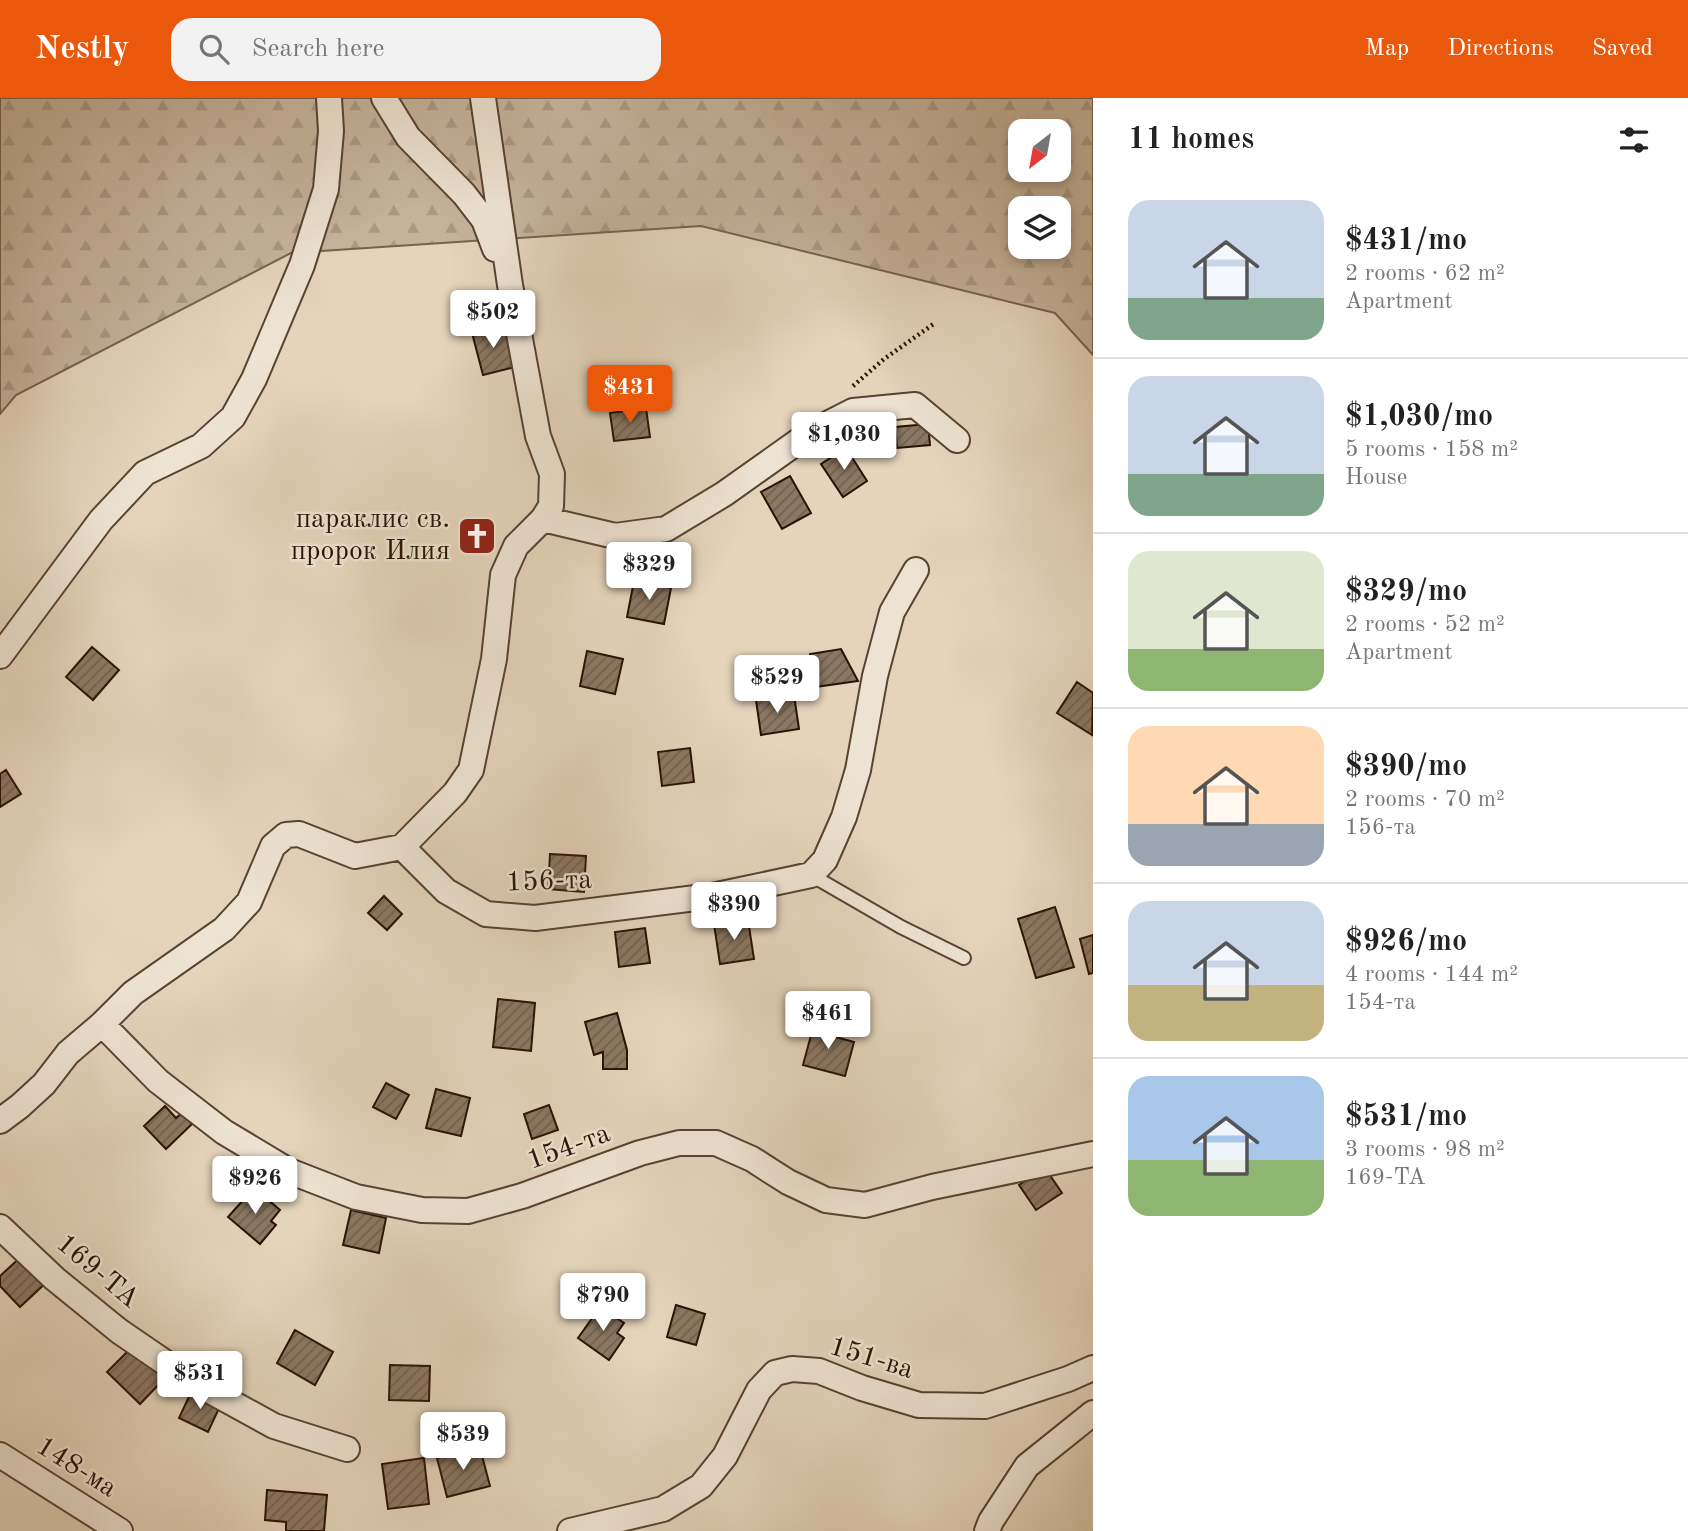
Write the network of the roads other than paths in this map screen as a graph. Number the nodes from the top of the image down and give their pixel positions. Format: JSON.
{"nodes":[{"id":1,"x":328,"y":98,"type":"edge"},
{"id":2,"x":384,"y":98,"type":"edge"},
{"id":3,"x":483,"y":98,"type":"edge"},
{"id":4,"x":510,"y":285,"type":"junction"},
{"id":5,"x":957,"y":440,"type":"dead end"},
{"id":6,"x":543,"y":519,"type":"junction"},
{"id":7,"x":916,"y":570,"type":"dead end"},
{"id":8,"x":0,"y":656,"type":"edge"},
{"id":9,"x":402,"y":847,"type":"junction"},
{"id":10,"x":811,"y":875,"type":"junction"},
{"id":11,"x":964,"y":958,"type":"dead end"},
{"id":12,"x":102,"y":1024,"type":"junction"},
{"id":13,"x":0,"y":1121,"type":"edge"},
{"id":14,"x":1093,"y":1154,"type":"edge"},
{"id":15,"x":0,"y":1227,"type":"edge"},
{"id":16,"x":1093,"y":1368,"type":"edge"},
{"id":17,"x":1093,"y":1413,"type":"edge"},
{"id":18,"x":347,"y":1449,"type":"dead end"},
{"id":19,"x":0,"y":1455,"type":"edge"},
{"id":20,"x":120,"y":1531,"type":"edge"},
{"id":21,"x":570,"y":1531,"type":"edge"},
{"id":22,"x":987,"y":1531,"type":"edge"}],
"edges":[{"from":1,"to":8,"type":"street"},
{"from":2,"to":4,"type":"street"},
{"from":3,"to":4,"type":"street"},
{"from":4,"to":6,"type":"street"},
{"from":5,"to":6,"type":"street"},
{"from":6,"to":9,"type":"street"},
{"from":7,"to":10,"type":"street"},
{"from":9,"to":10,"type":"street","name":"156-та"},
{"from":9,"to":12,"type":"street"},
{"from":10,"to":11,"type":"lane"},
{"from":12,"to":13,"type":"street"},
{"from":12,"to":14,"type":"street","name":"154-та"},
{"from":15,"to":18,"type":"street","name":"169-TA"},
{"from":16,"to":21,"type":"street","name":"151-ва"},
{"from":17,"to":22,"type":"street"},
{"from":19,"to":20,"type":"street","name":"148-ма"}]}
